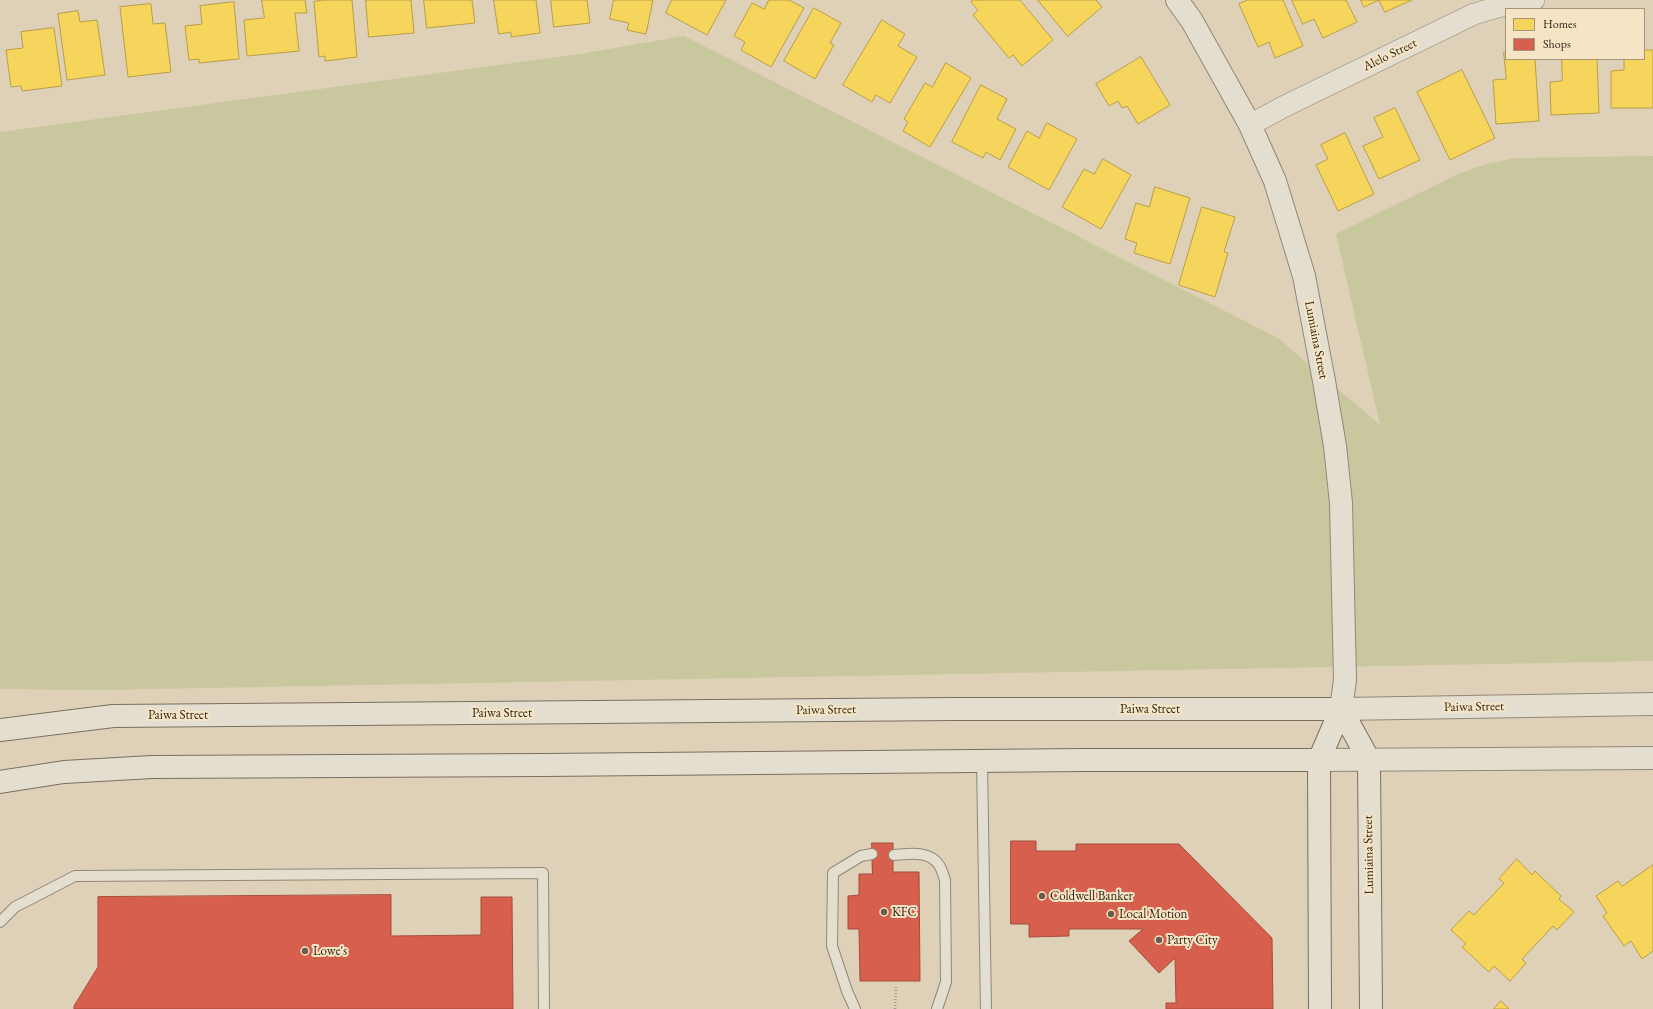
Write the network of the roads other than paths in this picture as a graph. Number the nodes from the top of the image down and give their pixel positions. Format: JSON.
{"nodes":[{"id":1,"x":1177,"y":0,"type":"edge"},
{"id":2,"x":1534,"y":0,"type":"edge"},
{"id":3,"x":1250,"y":124,"type":"junction"},
{"id":4,"x":1653,"y":704,"type":"edge"},
{"id":5,"x":1341,"y":709,"type":"junction"},
{"id":6,"x":0,"y":730,"type":"edge"},
{"id":7,"x":1653,"y":758,"type":"edge"},
{"id":8,"x":1319,"y":760,"type":"junction"},
{"id":9,"x":1369,"y":760,"type":"junction"},
{"id":10,"x":982,"y":761,"type":"junction"},
{"id":11,"x":0,"y":782,"type":"edge"},
{"id":12,"x":872,"y":854,"type":"dead end"},
{"id":13,"x":894,"y":855,"type":"dead end"},
{"id":14,"x":0,"y":922,"type":"edge"},
{"id":15,"x":544,"y":1009,"type":"edge"},
{"id":16,"x":855,"y":1009,"type":"edge"},
{"id":17,"x":937,"y":1009,"type":"edge"},
{"id":18,"x":986,"y":1009,"type":"edge"},
{"id":19,"x":1320,"y":1009,"type":"edge"},
{"id":20,"x":1371,"y":1009,"type":"edge"}],
"edges":[{"from":1,"to":3,"type":"main road","name":"Lumiaina Street"},
{"from":2,"to":3,"type":"street","name":"Alelo Street"},
{"from":3,"to":5,"type":"main road","name":"Lumiaina Street"},
{"from":4,"to":5,"type":"main road","name":"Paiwa Street"},
{"from":5,"to":6,"type":"main road","name":"Paiwa Street"},
{"from":5,"to":8,"type":"main road","name":"Lumiaina Street"},
{"from":5,"to":9,"type":"main road","name":"Lumiaina Street"},
{"from":7,"to":9,"type":"main road"},
{"from":8,"to":9,"type":"main road"},
{"from":8,"to":10,"type":"main road"},
{"from":8,"to":19,"type":"main road","name":"Lumiaina Street"},
{"from":9,"to":20,"type":"main road","name":"Lumiaina Street"},
{"from":10,"to":11,"type":"main road"},
{"from":10,"to":18,"type":"lane"},
{"from":12,"to":16,"type":"lane"},
{"from":13,"to":17,"type":"lane"},
{"from":14,"to":15,"type":"lane"}]}
